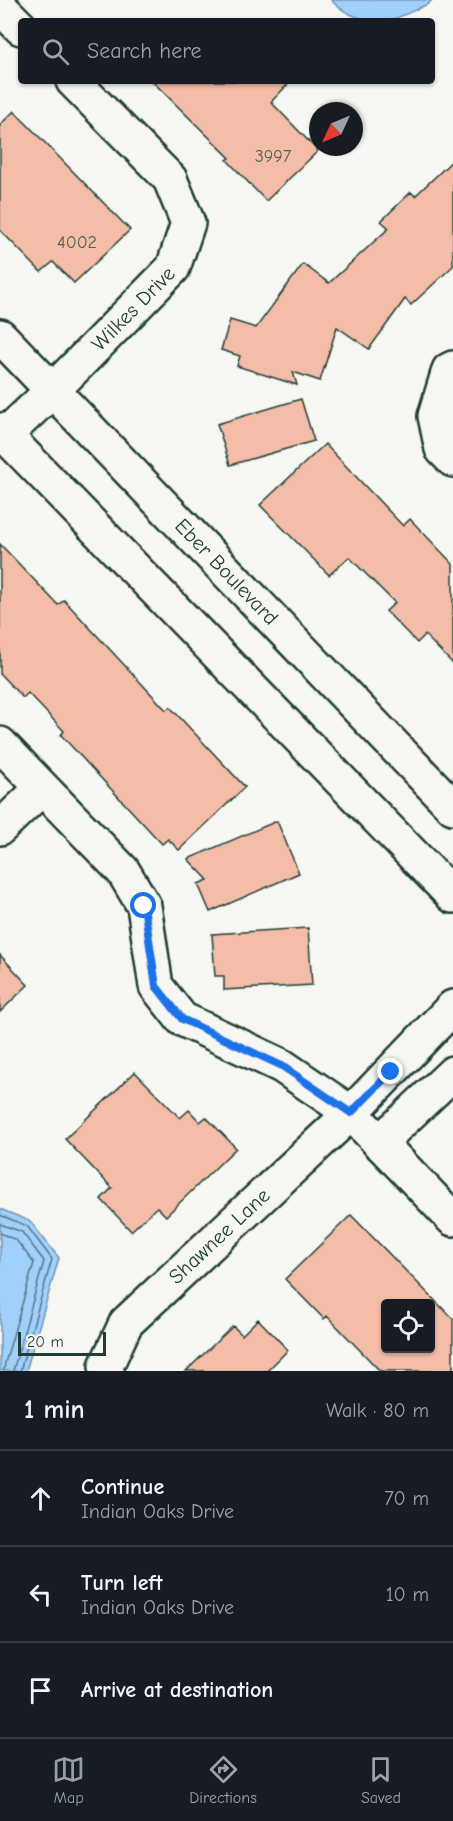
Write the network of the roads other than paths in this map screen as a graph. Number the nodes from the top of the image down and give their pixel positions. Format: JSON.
{"nodes":[{"id":1,"x":0,"y":7,"type":"edge"},
{"id":2,"x":18,"y":25,"type":"edge"},
{"id":3,"x":76,"y":84,"type":"edge"},
{"id":4,"x":0,"y":336,"type":"edge"},
{"id":5,"x":453,"y":368,"type":"edge"},
{"id":6,"x":52,"y":390,"type":"junction"},
{"id":7,"x":2,"y":432,"type":"edge"},
{"id":8,"x":453,"y":460,"type":"edge"},
{"id":9,"x":0,"y":744,"type":"edge"},
{"id":10,"x":42,"y":788,"type":"junction"},
{"id":11,"x":453,"y":807,"type":"edge"},
{"id":12,"x":0,"y":828,"type":"edge"},
{"id":13,"x":453,"y":896,"type":"edge"},
{"id":14,"x":453,"y":1007,"type":"edge"},
{"id":15,"x":412,"y":1050,"type":"junction"},
{"id":16,"x":448,"y":1078,"type":"edge"},
{"id":17,"x":351,"y":1113,"type":"junction"},
{"id":18,"x":379,"y":1143,"type":"junction"},
{"id":19,"x":453,"y":1219,"type":"edge"},
{"id":20,"x":107,"y":1371,"type":"edge"}],
"edges":[{"from":1,"to":2,"type":"street"},
{"from":3,"to":6,"type":"street","name":"Wilkes Drive"},
{"from":4,"to":6,"type":"street","name":"Eber Boulevard"},
{"from":5,"to":8,"type":"street"},
{"from":6,"to":7,"type":"street","name":"Wilkes Drive"},
{"from":6,"to":11,"type":"street","name":"Eber Boulevard"},
{"from":7,"to":13,"type":"street"},
{"from":9,"to":10,"type":"street"},
{"from":10,"to":12,"type":"street"},
{"from":10,"to":17,"type":"street"},
{"from":14,"to":15,"type":"street","name":"Shawnee Lane"},
{"from":15,"to":16,"type":"street"},
{"from":15,"to":17,"type":"street","name":"Shawnee Lane"},
{"from":16,"to":18,"type":"street"},
{"from":17,"to":18,"type":"street"},
{"from":17,"to":20,"type":"street","name":"Shawnee Lane"},
{"from":18,"to":19,"type":"street"}]}
